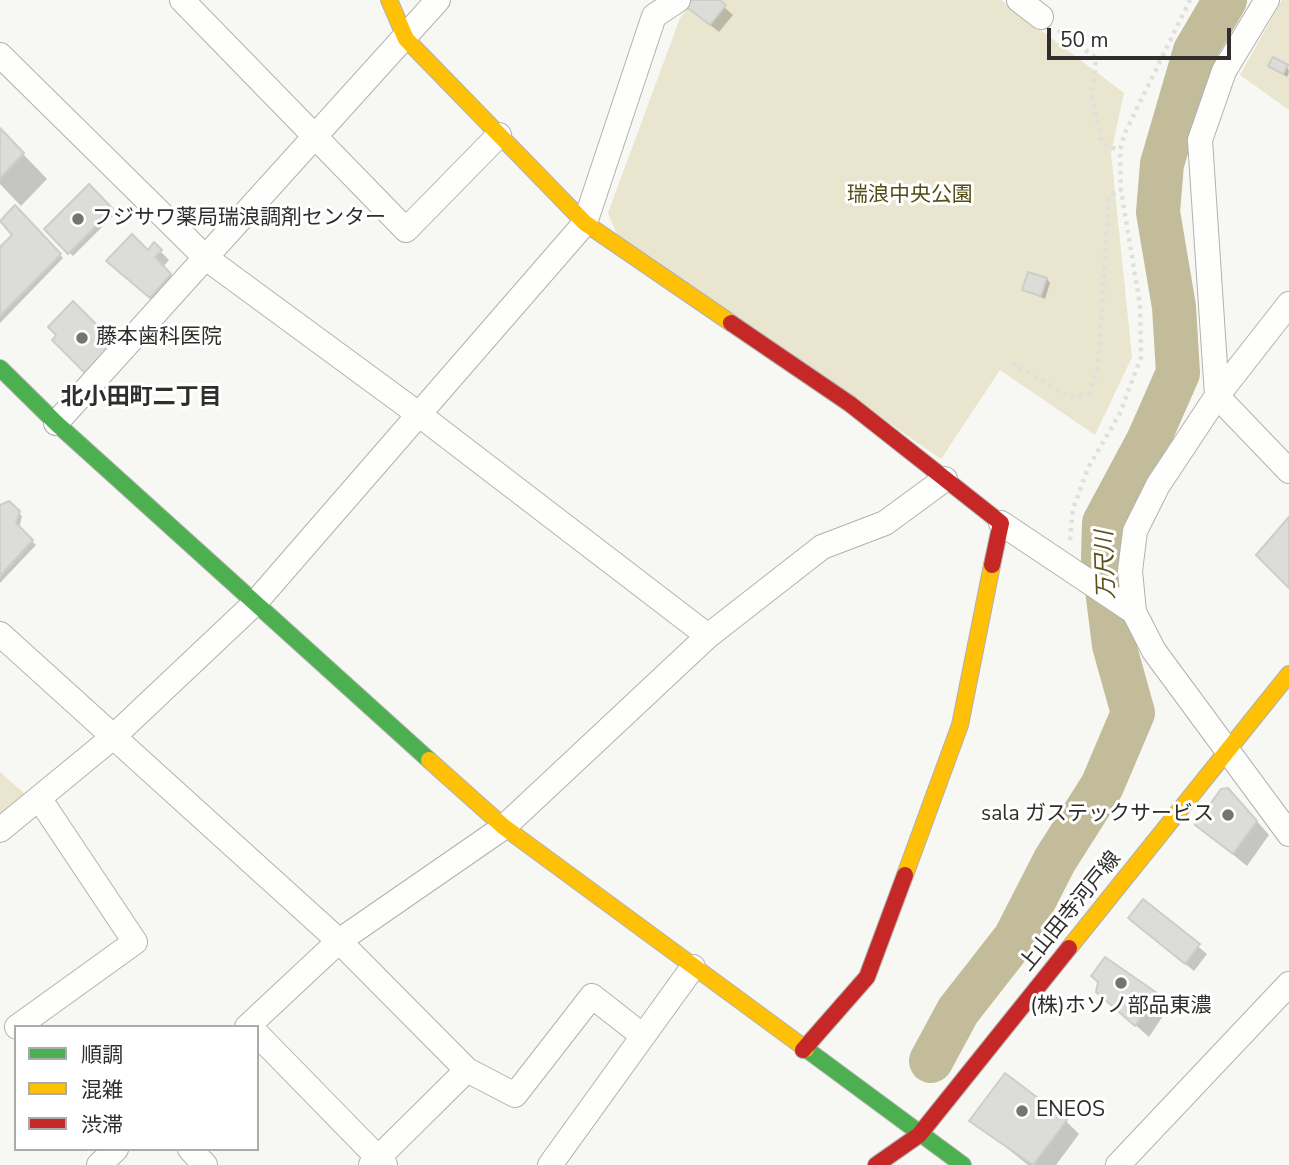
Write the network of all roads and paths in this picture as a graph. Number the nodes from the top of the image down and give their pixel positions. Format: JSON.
{"nodes":[{"id":1,"x":182,"y":0,"type":"edge"},
{"id":2,"x":389,"y":0,"type":"edge"},
{"id":3,"x":438,"y":0,"type":"edge"},
{"id":4,"x":678,"y":0,"type":"edge"},
{"id":5,"x":1019,"y":0,"type":"edge"},
{"id":6,"x":1190,"y":0,"type":"edge"},
{"id":7,"x":1267,"y":0,"type":"edge"},
{"id":8,"x":651,"y":8,"type":"edge"},
{"id":9,"x":1041,"y":17,"type":"joint"},
{"id":10,"x":406,"y":39,"type":"junction"},
{"id":11,"x":0,"y":55,"type":"edge"},
{"id":12,"x":499,"y":135,"type":"junction"},
{"id":13,"x":316,"y":137,"type":"junction"},
{"id":14,"x":1120,"y":151,"type":"junction"},
{"id":15,"x":1121,"y":190,"type":"junction"},
{"id":16,"x":585,"y":223,"type":"junction"},
{"id":17,"x":206,"y":258,"type":"junction"},
{"id":18,"x":1289,"y":304,"type":"edge"},
{"id":19,"x":1012,"y":363,"type":"dead end"},
{"id":20,"x":0,"y":368,"type":"edge"},
{"id":21,"x":1217,"y":396,"type":"junction"},
{"id":22,"x":421,"y":416,"type":"junction"},
{"id":23,"x":56,"y":423,"type":"junction"},
{"id":24,"x":1289,"y":471,"type":"edge"},
{"id":25,"x":945,"y":479,"type":"junction"},
{"id":26,"x":1001,"y":523,"type":"junction"},
{"id":27,"x":1067,"y":569,"type":"junction"},
{"id":28,"x":256,"y":603,"type":"junction"},
{"id":29,"x":1134,"y":612,"type":"junction"},
{"id":30,"x":0,"y":634,"type":"edge"},
{"id":31,"x":708,"y":636,"type":"junction"},
{"id":32,"x":1289,"y":674,"type":"edge"},
{"id":33,"x":112,"y":738,"type":"junction"},
{"id":34,"x":1227,"y":752,"type":"junction"},
{"id":35,"x":39,"y":798,"type":"junction"},
{"id":36,"x":504,"y":827,"type":"junction"},
{"id":37,"x":0,"y":830,"type":"edge"},
{"id":38,"x":1289,"y":834,"type":"edge"},
{"id":39,"x":339,"y":941,"type":"junction"},
{"id":40,"x":693,"y":967,"type":"junction"},
{"id":41,"x":1289,"y":985,"type":"edge"},
{"id":42,"x":20,"y":1025,"type":"edge"},
{"id":43,"x":254,"y":1025,"type":"edge"},
{"id":44,"x":643,"y":1036,"type":"junction"},
{"id":45,"x":259,"y":1037,"type":"edge"},
{"id":46,"x":803,"y":1050,"type":"junction"},
{"id":47,"x":467,"y":1070,"type":"junction"},
{"id":48,"x":919,"y":1135,"type":"junction"},
{"id":49,"x":114,"y":1151,"type":"edge"},
{"id":50,"x":192,"y":1151,"type":"edge"},
{"id":51,"x":377,"y":1163,"type":"edge"},
{"id":52,"x":99,"y":1165,"type":"edge"},
{"id":53,"x":205,"y":1165,"type":"edge"},
{"id":54,"x":550,"y":1165,"type":"edge"},
{"id":55,"x":876,"y":1165,"type":"edge"},
{"id":56,"x":963,"y":1165,"type":"edge"},
{"id":57,"x":1118,"y":1165,"type":"edge"}],
"edges":[{"from":1,"to":13,"type":"street"},
{"from":2,"to":10,"type":"street"},
{"from":3,"to":10,"type":"street"},
{"from":4,"to":8,"type":"street"},
{"from":5,"to":9,"type":"street"},
{"from":6,"to":14,"type":"path"},
{"from":7,"to":21,"type":"street"},
{"from":8,"to":16,"type":"street"},
{"from":9,"to":14,"type":"path"},
{"from":10,"to":12,"type":"street"},
{"from":10,"to":13,"type":"street"},
{"from":11,"to":17,"type":"street"},
{"from":12,"to":13,"type":"street"},
{"from":12,"to":16,"type":"street"},
{"from":13,"to":17,"type":"street"},
{"from":14,"to":15,"type":"path"},
{"from":15,"to":19,"type":"path"},
{"from":15,"to":27,"type":"path"},
{"from":16,"to":22,"type":"street"},
{"from":16,"to":25,"type":"street"},
{"from":17,"to":22,"type":"street"},
{"from":17,"to":23,"type":"street"},
{"from":18,"to":21,"type":"street"},
{"from":20,"to":23,"type":"street"},
{"from":21,"to":24,"type":"street"},
{"from":21,"to":29,"type":"street"},
{"from":22,"to":28,"type":"street"},
{"from":22,"to":31,"type":"street"},
{"from":23,"to":28,"type":"street"},
{"from":25,"to":26,"type":"street"},
{"from":25,"to":31,"type":"street"},
{"from":26,"to":27,"type":"street"},
{"from":26,"to":46,"type":"street"},
{"from":27,"to":29,"type":"street"},
{"from":28,"to":33,"type":"street"},
{"from":28,"to":36,"type":"street"},
{"from":29,"to":34,"type":"street"},
{"from":30,"to":33,"type":"street"},
{"from":31,"to":36,"type":"street"},
{"from":32,"to":34,"type":"street","name":"上山田寺河戸線"},
{"from":33,"to":35,"type":"street"},
{"from":33,"to":39,"type":"street"},
{"from":34,"to":38,"type":"street"},
{"from":34,"to":48,"type":"street","name":"上山田寺河戸線"},
{"from":35,"to":37,"type":"street"},
{"from":35,"to":42,"type":"street"},
{"from":36,"to":39,"type":"street"},
{"from":36,"to":40,"type":"street"},
{"from":39,"to":43,"type":"street"},
{"from":39,"to":47,"type":"street"},
{"from":40,"to":44,"type":"street"},
{"from":40,"to":46,"type":"street"},
{"from":41,"to":57,"type":"street"},
{"from":44,"to":47,"type":"street"},
{"from":44,"to":54,"type":"street"},
{"from":45,"to":51,"type":"street"},
{"from":46,"to":48,"type":"street"},
{"from":47,"to":51,"type":"street"},
{"from":48,"to":55,"type":"street","name":"上山田寺河戸線"},
{"from":48,"to":56,"type":"street"},
{"from":49,"to":52,"type":"street"},
{"from":50,"to":53,"type":"street"}]}
